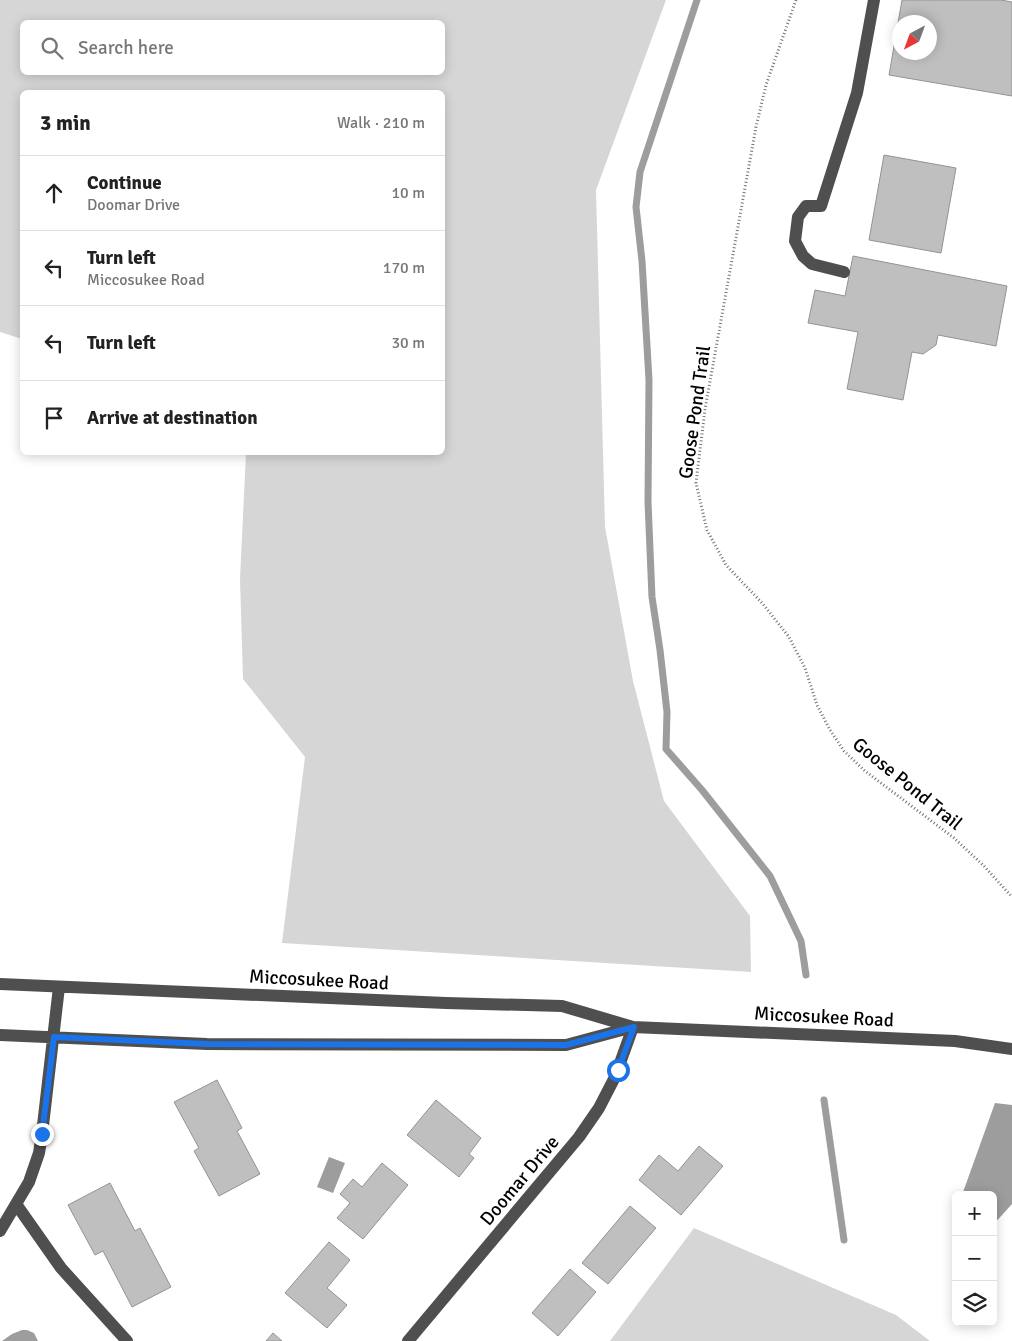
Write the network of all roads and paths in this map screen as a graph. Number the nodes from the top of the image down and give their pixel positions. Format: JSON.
{"nodes":[{"id":1,"x":796,"y":0,"type":"edge"},
{"id":2,"x":874,"y":0,"type":"edge"},
{"id":3,"x":844,"y":272,"type":"dead end"},
{"id":4,"x":1012,"y":898,"type":"edge"},
{"id":5,"x":0,"y":984,"type":"edge"},
{"id":6,"x":59,"y":987,"type":"junction"},
{"id":7,"x":634,"y":1027,"type":"junction"},
{"id":8,"x":0,"y":1035,"type":"edge"},
{"id":9,"x":54,"y":1037,"type":"junction"},
{"id":10,"x":1012,"y":1049,"type":"edge"},
{"id":11,"x":16,"y":1204,"type":"junction"},
{"id":12,"x":0,"y":1230,"type":"edge"},
{"id":13,"x":126,"y":1341,"type":"edge"},
{"id":14,"x":408,"y":1341,"type":"edge"}],
"edges":[{"from":1,"to":4,"type":"path","name":"Goose Pond Trail"},
{"from":2,"to":3,"type":"street"},
{"from":5,"to":6,"type":"street","name":"Miccosukee Road"},
{"from":6,"to":7,"type":"street","name":"Miccosukee Road"},
{"from":6,"to":9,"type":"street"},
{"from":7,"to":9,"type":"street","name":"Miccosukee Road"},
{"from":7,"to":10,"type":"street","name":"Miccosukee Road"},
{"from":7,"to":14,"type":"street","name":"Doomar Drive"},
{"from":8,"to":9,"type":"street","name":"Miccosukee Road"},
{"from":9,"to":11,"type":"street"},
{"from":11,"to":12,"type":"street"},
{"from":11,"to":13,"type":"street"}]}
